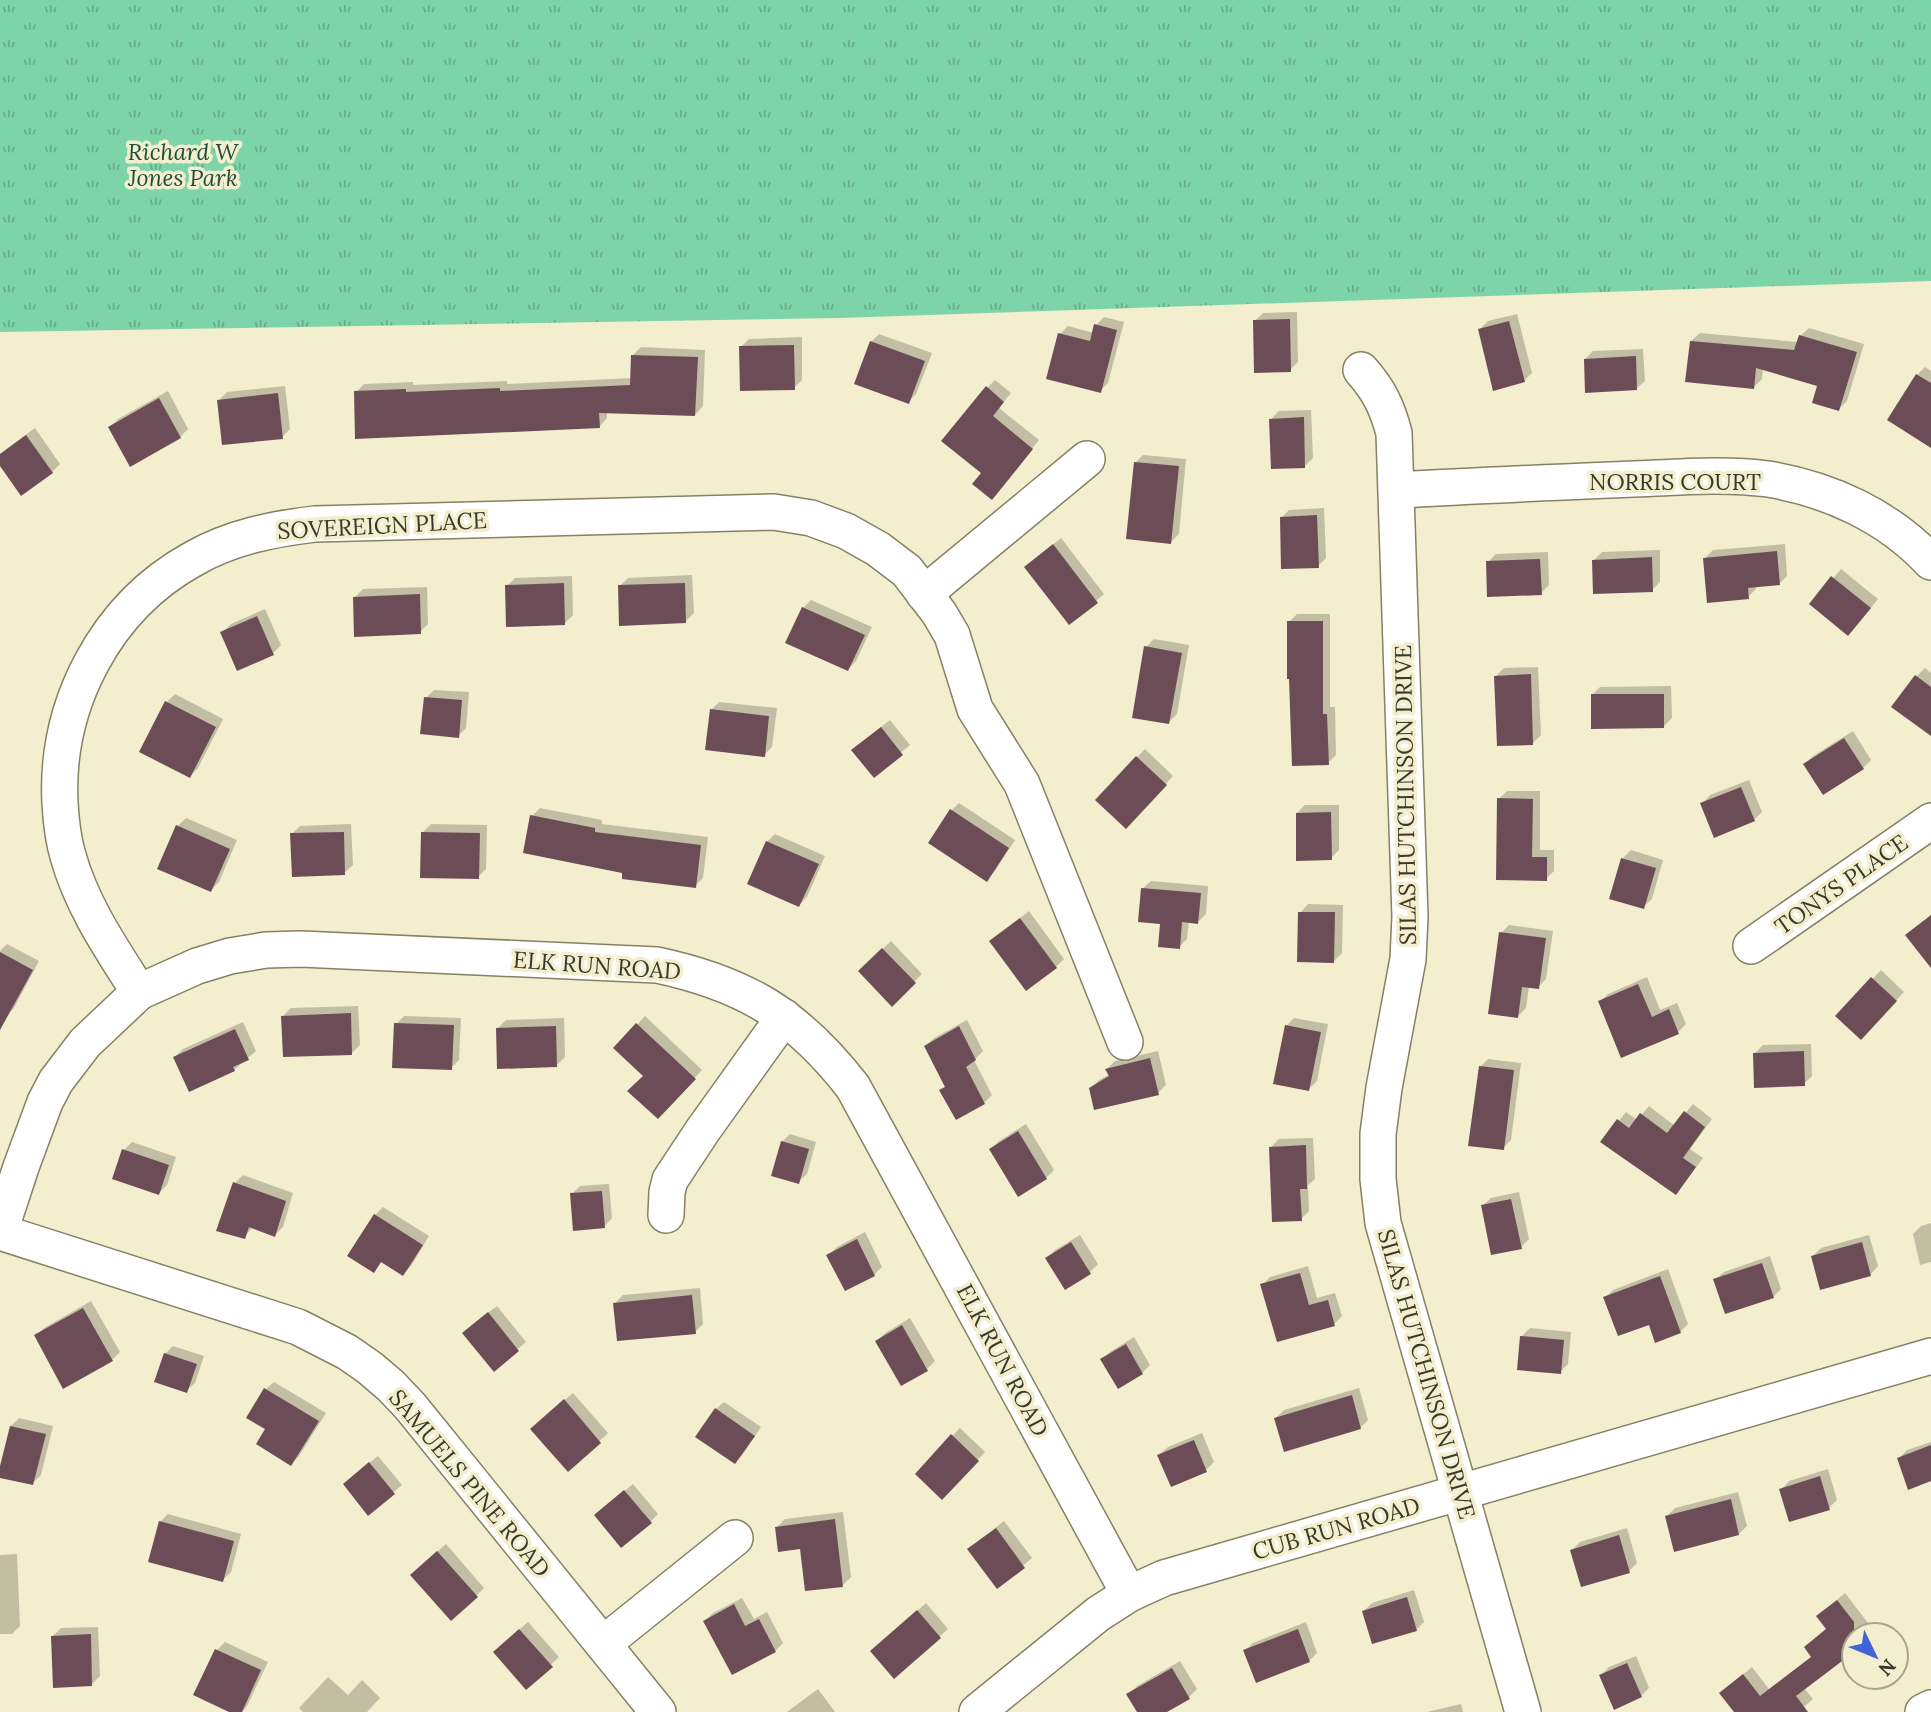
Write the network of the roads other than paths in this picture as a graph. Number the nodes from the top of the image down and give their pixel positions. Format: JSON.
{"nodes":[{"id":1,"x":1361,"y":370,"type":"dead end"},
{"id":2,"x":1087,"y":459,"type":"dead end"},
{"id":3,"x":1396,"y":490,"type":"junction"},
{"id":4,"x":1931,"y":562,"type":"edge"},
{"id":5,"x":924,"y":594,"type":"junction"},
{"id":6,"x":1931,"y":821,"type":"edge"},
{"id":7,"x":1751,"y":946,"type":"dead end"},
{"id":8,"x":139,"y":992,"type":"junction"},
{"id":9,"x":784,"y":1017,"type":"junction"},
{"id":10,"x":1125,"y":1042,"type":"dead end"},
{"id":11,"x":666,"y":1215,"type":"dead end"},
{"id":12,"x":0,"y":1232,"type":"edge"},
{"id":13,"x":1931,"y":1356,"type":"edge"},
{"id":14,"x":1460,"y":1491,"type":"junction"},
{"id":15,"x":735,"y":1538,"type":"dead end"},
{"id":16,"x":1129,"y":1594,"type":"junction"},
{"id":17,"x":603,"y":1644,"type":"junction"},
{"id":18,"x":1931,"y":1708,"type":"edge"},
{"id":19,"x":658,"y":1712,"type":"edge"},
{"id":20,"x":977,"y":1712,"type":"edge"},
{"id":21,"x":1523,"y":1712,"type":"edge"},
{"id":22,"x":1923,"y":1712,"type":"edge"}],
"edges":[{"from":1,"to":3,"type":"street","name":"SILAS HUTCHINSON DRIVE"},
{"from":2,"to":5,"type":"street"},
{"from":3,"to":4,"type":"street","name":"NORRIS COURT"},
{"from":3,"to":14,"type":"street","name":"SILAS HUTCHINSON DRIVE"},
{"from":5,"to":8,"type":"street","name":"SOVEREIGN PLACE"},
{"from":5,"to":10,"type":"street","name":"SOVEREIGN PLACE"},
{"from":6,"to":7,"type":"street","name":"TONYS PLACE"},
{"from":8,"to":9,"type":"street","name":"ELK RUN ROAD"},
{"from":8,"to":12,"type":"street","name":"ELK RUN ROAD"},
{"from":9,"to":11,"type":"street"},
{"from":9,"to":16,"type":"street","name":"ELK RUN ROAD"},
{"from":12,"to":17,"type":"street","name":"SAMUELS PINE ROAD"},
{"from":13,"to":14,"type":"street","name":"CUB RUN ROAD"},
{"from":14,"to":16,"type":"street","name":"CUB RUN ROAD"},
{"from":14,"to":21,"type":"street","name":"SILAS HUTCHINSON DRIVE"},
{"from":15,"to":17,"type":"street"},
{"from":16,"to":20,"type":"street","name":"CUB RUN ROAD"},
{"from":17,"to":19,"type":"street","name":"SAMUELS PINE ROAD"},
{"from":18,"to":22,"type":"street"}]}
